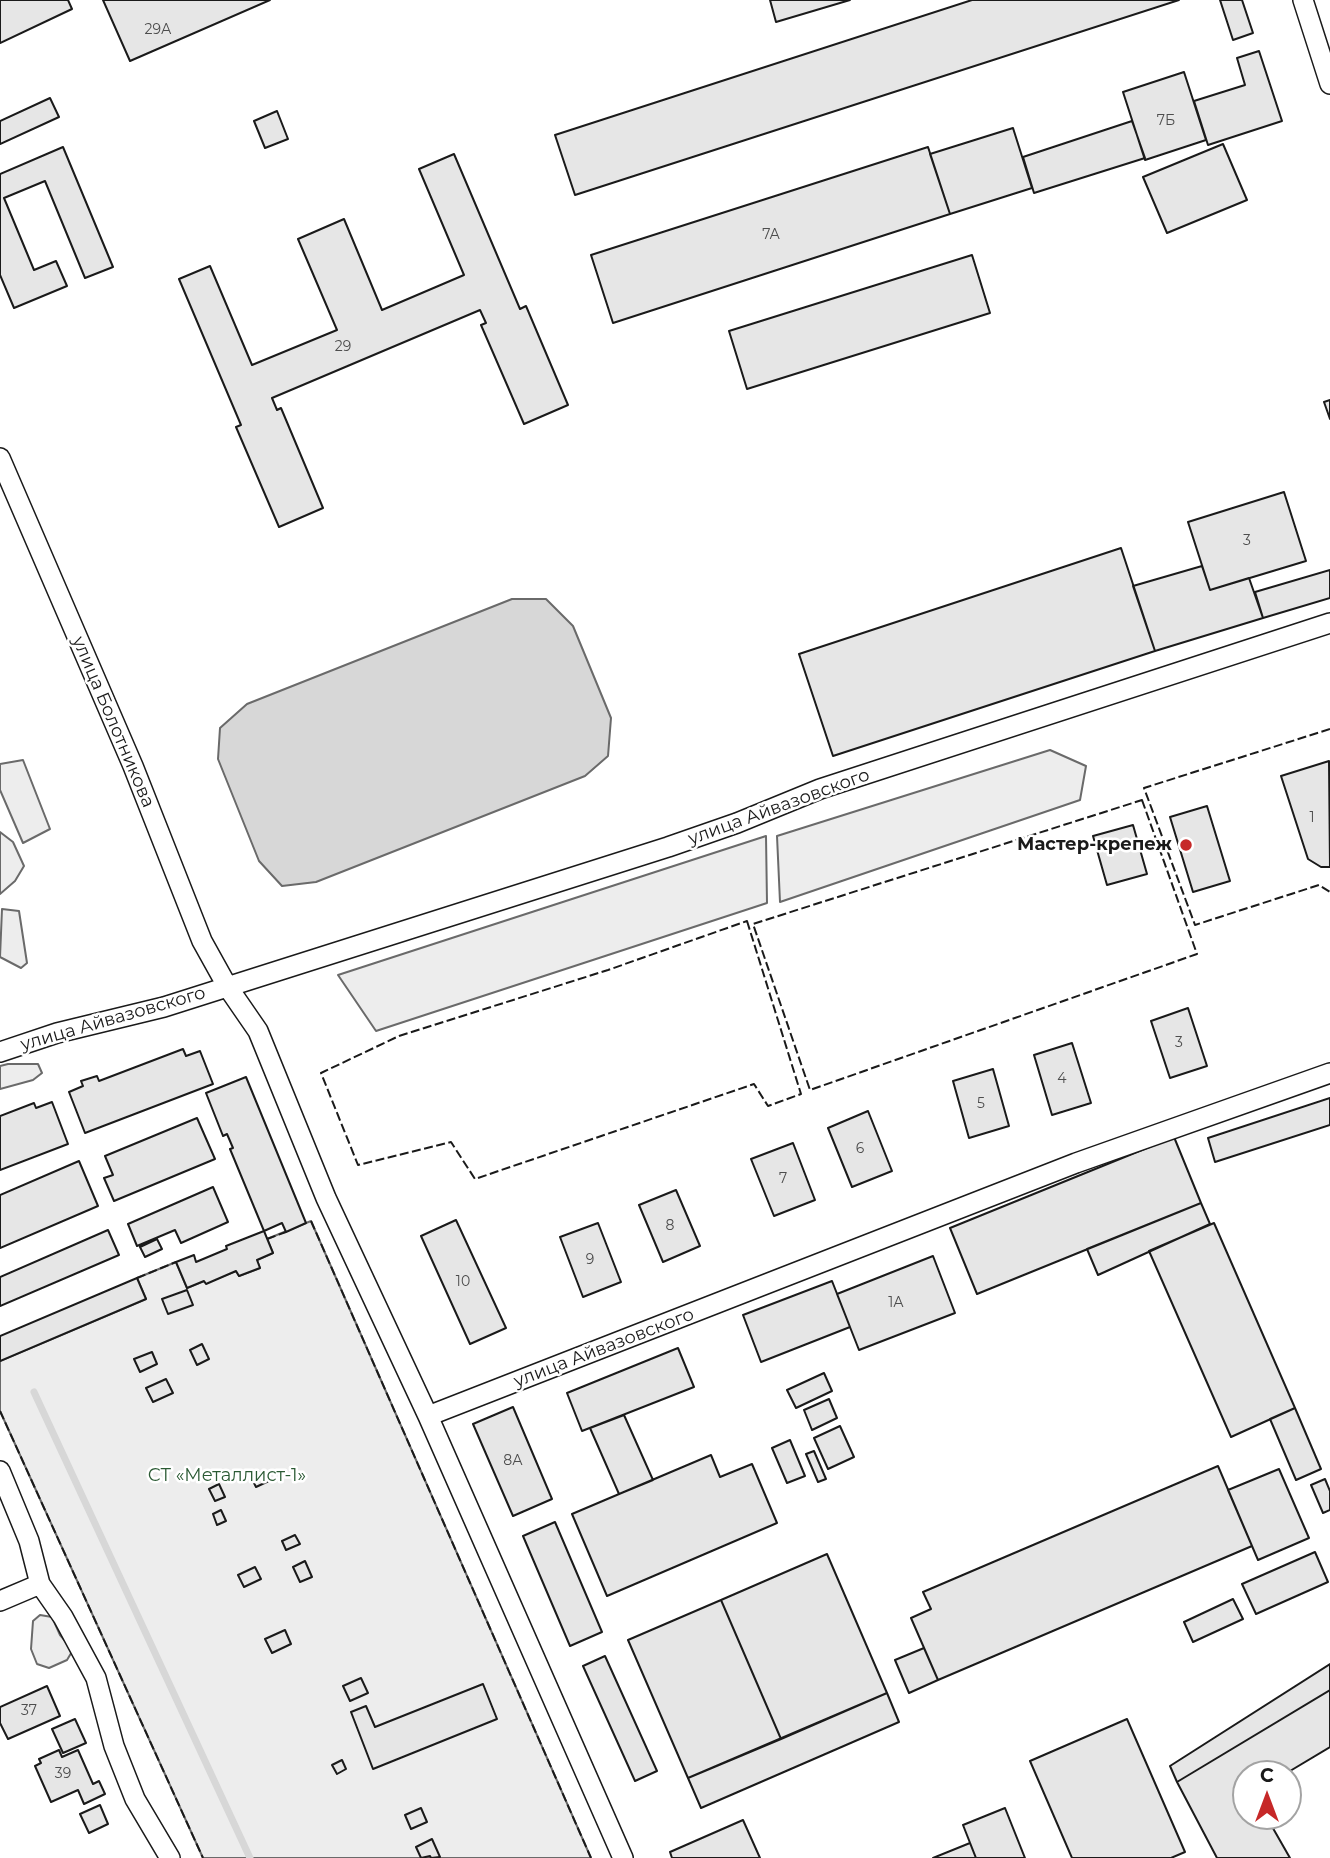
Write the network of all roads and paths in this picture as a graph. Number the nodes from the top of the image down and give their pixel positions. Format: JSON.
{"nodes":[{"id":1,"x":1303,"y":0,"type":"edge"},
{"id":2,"x":1330,"y":84,"type":"edge"},
{"id":3,"x":0,"y":458,"type":"edge"},
{"id":4,"x":1330,"y":623,"type":"edge"},
{"id":5,"x":227,"y":986,"type":"junction"},
{"id":6,"x":0,"y":1052,"type":"edge"},
{"id":7,"x":1330,"y":1073,"type":"edge"},
{"id":8,"x":428,"y":1416,"type":"junction"},
{"id":9,"x":0,"y":1471,"type":"edge"},
{"id":10,"x":40,"y":1584,"type":"junction"},
{"id":11,"x":0,"y":1601,"type":"edge"},
{"id":12,"x":170,"y":1858,"type":"edge"},
{"id":13,"x":623,"y":1858,"type":"edge"}],
"edges":[{"from":1,"to":2,"type":"street"},
{"from":3,"to":5,"type":"street","name":"улица Болотникова"},
{"from":4,"to":5,"type":"street","name":"улица Айвазовского"},
{"from":5,"to":6,"type":"street","name":"улица Айвазовского"},
{"from":5,"to":8,"type":"street","name":"улица Айвазовского"},
{"from":7,"to":8,"type":"street","name":"улица Айвазовского"},
{"from":8,"to":13,"type":"street","name":"улица Айвазовского"},
{"from":9,"to":10,"type":"street"},
{"from":10,"to":11,"type":"street"},
{"from":10,"to":12,"type":"street"}]}
